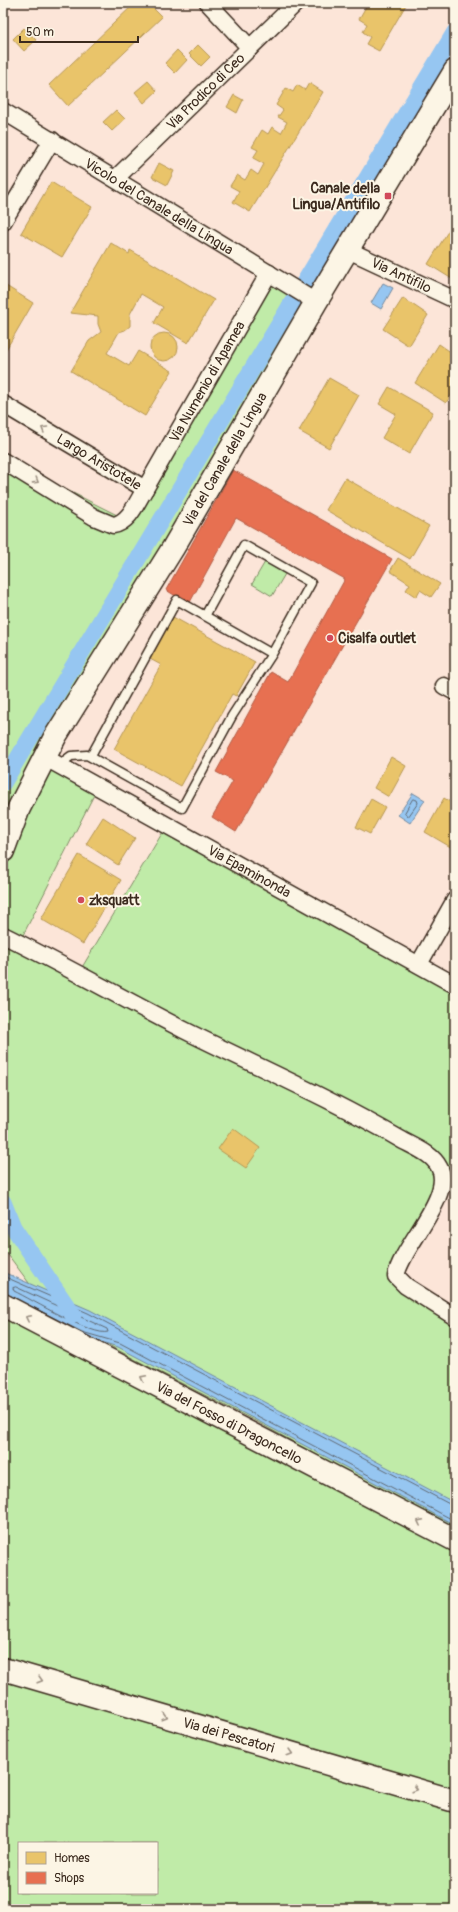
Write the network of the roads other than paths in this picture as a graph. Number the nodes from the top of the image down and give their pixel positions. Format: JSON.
{"nodes":[{"id":1,"x":208,"y":3,"type":"edge"},
{"id":2,"x":296,"y":3,"type":"edge"},
{"id":3,"x":250,"y":48,"type":"junction"},
{"id":4,"x":455,"y":71,"type":"edge"},
{"id":5,"x":3,"y":111,"type":"edge"},
{"id":6,"x":52,"y":140,"type":"junction"},
{"id":7,"x":115,"y":179,"type":"junction"},
{"id":8,"x":3,"y":222,"type":"edge"},
{"id":9,"x":348,"y":250,"type":"junction"},
{"id":10,"x":269,"y":273,"type":"junction"},
{"id":11,"x":313,"y":299,"type":"junction"},
{"id":12,"x":455,"y":300,"type":"edge"},
{"id":13,"x":3,"y":404,"type":"edge"},
{"id":14,"x":3,"y":461,"type":"edge"},
{"id":15,"x":145,"y":489,"type":"junction"},
{"id":16,"x":205,"y":616,"type":"junction"},
{"id":17,"x":272,"y":654,"type":"junction"},
{"id":18,"x":91,"y":756,"type":"junction"},
{"id":19,"x":52,"y":761,"type":"junction"},
{"id":20,"x":3,"y":851,"type":"edge"},
{"id":21,"x":455,"y":900,"type":"edge"},
{"id":22,"x":3,"y":935,"type":"edge"},
{"id":23,"x":419,"y":964,"type":"junction"},
{"id":24,"x":455,"y":985,"type":"edge"},
{"id":25,"x":3,"y":1305,"type":"edge"},
{"id":26,"x":455,"y":1317,"type":"edge"},
{"id":27,"x":455,"y":1540,"type":"edge"},
{"id":28,"x":3,"y":1669,"type":"edge"},
{"id":29,"x":455,"y":1801,"type":"edge"}],
"edges":[{"from":1,"to":3,"type":"street"},
{"from":2,"to":3,"type":"street","name":"Via Prodico di Ceo"},
{"from":3,"to":7,"type":"street","name":"Via Prodico di Ceo"},
{"from":4,"to":9,"type":"street","name":"Via del Canale della Lingua"},
{"from":5,"to":6,"type":"street","name":"Vicolo del Canale della Lingua"},
{"from":6,"to":7,"type":"street","name":"Vicolo del Canale della Lingua"},
{"from":6,"to":8,"type":"street"},
{"from":7,"to":10,"type":"street","name":"Vicolo del Canale della Lingua"},
{"from":9,"to":11,"type":"street","name":"Via del Canale della Lingua"},
{"from":9,"to":12,"type":"street","name":"Via Antifilo"},
{"from":10,"to":11,"type":"street","name":"Vicolo del Canale della Lingua"},
{"from":10,"to":15,"type":"street","name":"Via Numenio di Apamea"},
{"from":11,"to":19,"type":"street","name":"Via del Canale della Lingua"},
{"from":15,"to":13,"type":"street","name":"Largo Aristotele","one_way":true},
{"from":14,"to":15,"type":"street","name":"Largo Aristotele","one_way":true},
{"from":16,"to":17,"type":"lane"},
{"from":16,"to":17,"type":"lane"},
{"from":16,"to":18,"type":"lane"},
{"from":17,"to":18,"type":"lane"},
{"from":18,"to":19,"type":"lane"},
{"from":19,"to":20,"type":"street","name":"Via del Canale della Lingua"},
{"from":19,"to":23,"type":"street","name":"Via Epaminonda"},
{"from":21,"to":23,"type":"street"},
{"from":22,"to":26,"type":"street"},
{"from":23,"to":24,"type":"street","name":"Via Epaminonda"},
{"from":27,"to":25,"type":"street","name":"Via del Fosso di Dragoncello","one_way":true},
{"from":28,"to":29,"type":"street","name":"Via dei Pescatori","one_way":true}]}
